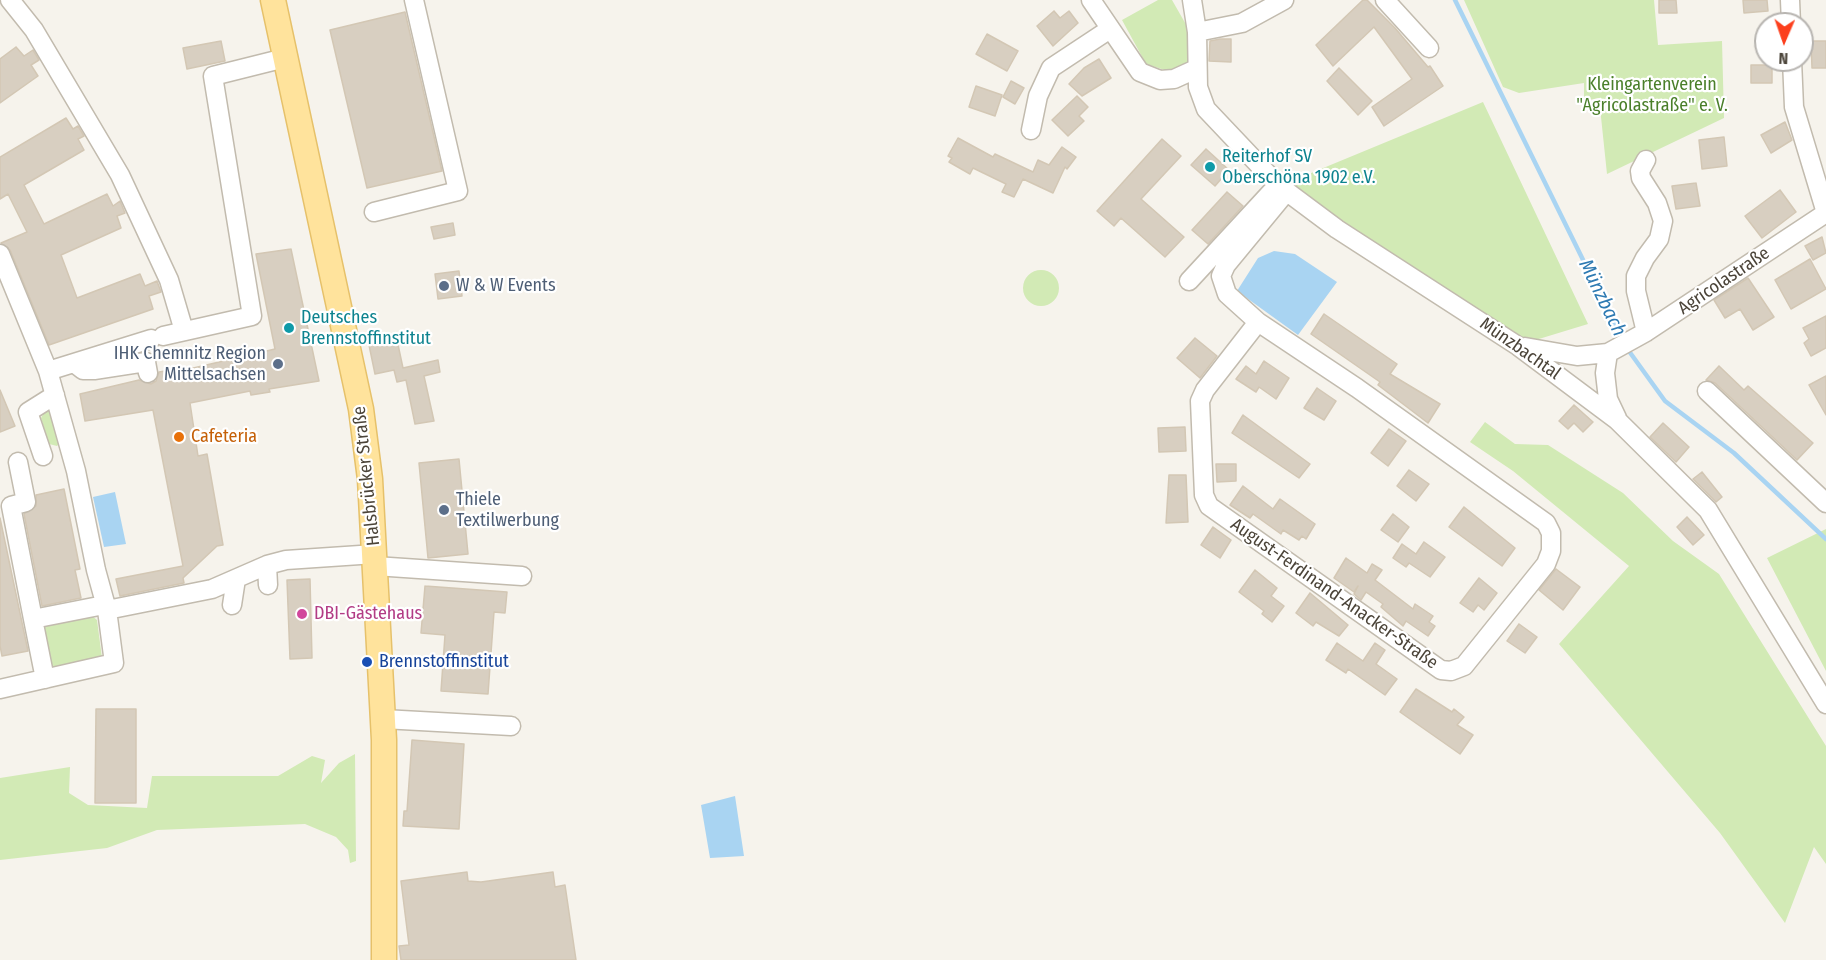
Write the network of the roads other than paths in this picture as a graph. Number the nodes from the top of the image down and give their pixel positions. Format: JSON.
{"nodes":[{"id":1,"x":10,"y":0,"type":"edge"},
{"id":2,"x":273,"y":0,"type":"edge"},
{"id":3,"x":414,"y":0,"type":"edge"},
{"id":4,"x":1091,"y":0,"type":"edge"},
{"id":5,"x":1192,"y":0,"type":"edge"},
{"id":6,"x":1284,"y":0,"type":"edge"},
{"id":7,"x":1385,"y":0,"type":"edge"},
{"id":8,"x":1110,"y":29,"type":"junction"},
{"id":9,"x":1197,"y":32,"type":"junction"},
{"id":10,"x":1429,"y":48,"type":"dead end"},
{"id":11,"x":285,"y":58,"type":"junction"},
{"id":12,"x":1196,"y":69,"type":"junction"},
{"id":13,"x":1793,"y":72,"type":"edge"},
{"id":14,"x":1031,"y":130,"type":"dead end"},
{"id":15,"x":1646,"y":159,"type":"dead end"},
{"id":16,"x":1283,"y":188,"type":"junction"},
{"id":17,"x":374,"y":212,"type":"dead end"},
{"id":18,"x":1826,"y":213,"type":"edge"},
{"id":19,"x":0,"y":254,"type":"edge"},
{"id":20,"x":4,"y":275,"type":"edge"},
{"id":21,"x":1190,"y":281,"type":"dead end"},
{"id":22,"x":1258,"y":322,"type":"junction"},
{"id":23,"x":184,"y":331,"type":"junction"},
{"id":24,"x":1627,"y":343,"type":"junction"},
{"id":25,"x":1518,"y":346,"type":"junction"},
{"id":26,"x":74,"y":363,"type":"junction"},
{"id":27,"x":48,"y":371,"type":"junction"},
{"id":28,"x":148,"y":373,"type":"dead end"},
{"id":29,"x":1707,"y":391,"type":"dead end"},
{"id":30,"x":55,"y":394,"type":"junction"},
{"id":31,"x":1617,"y":420,"type":"junction"},
{"id":32,"x":70,"y":450,"type":"junction"},
{"id":33,"x":43,"y":456,"type":"junction"},
{"id":34,"x":9,"y":464,"type":"edge"},
{"id":35,"x":1826,"y":503,"type":"edge"},
{"id":36,"x":375,"y":560,"type":"junction"},
{"id":37,"x":267,"y":565,"type":"junction"},
{"id":38,"x":522,"y":576,"type":"dead end"},
{"id":39,"x":236,"y":579,"type":"junction"},
{"id":40,"x":268,"y":585,"type":"dead end"},
{"id":41,"x":232,"y":605,"type":"dead end"},
{"id":42,"x":105,"y":608,"type":"junction"},
{"id":43,"x":33,"y":619,"type":"junction"},
{"id":44,"x":45,"y":679,"type":"junction"},
{"id":45,"x":0,"y":689,"type":"edge"},
{"id":46,"x":1826,"y":704,"type":"edge"},
{"id":47,"x":383,"y":719,"type":"junction"},
{"id":48,"x":511,"y":726,"type":"dead end"},
{"id":49,"x":384,"y":960,"type":"edge"}],
"edges":[{"from":1,"to":23,"type":"street"},
{"from":2,"to":11,"type":"main road","name":"Halsbrücker Straße"},
{"from":3,"to":17,"type":"street"},
{"from":4,"to":8,"type":"street"},
{"from":5,"to":9,"type":"street","name":"Münzbachtal"},
{"from":6,"to":9,"type":"street"},
{"from":7,"to":10,"type":"street"},
{"from":8,"to":12,"type":"street"},
{"from":8,"to":14,"type":"street"},
{"from":9,"to":12,"type":"street","name":"Münzbachtal"},
{"from":11,"to":23,"type":"street"},
{"from":11,"to":36,"type":"main road","name":"Halsbrücker Straße"},
{"from":12,"to":16,"type":"street","name":"Münzbachtal"},
{"from":13,"to":18,"type":"street","name":"Agricolastraße"},
{"from":15,"to":24,"type":"street"},
{"from":16,"to":21,"type":"street"},
{"from":16,"to":22,"type":"street","name":"August-Ferdinand-Anacker-Straße"},
{"from":16,"to":25,"type":"street","name":"Münzbachtal"},
{"from":18,"to":24,"type":"street","name":"Agricolastraße"},
{"from":19,"to":20,"type":"street"},
{"from":20,"to":27,"type":"street"},
{"from":22,"to":22,"type":"street","name":"August-Ferdinand-Anacker-Straße"},
{"from":23,"to":26,"type":"street"},
{"from":24,"to":25,"type":"street"},
{"from":24,"to":31,"type":"street"},
{"from":25,"to":31,"type":"street","name":"Münzbachtal"},
{"from":26,"to":27,"type":"street"},
{"from":26,"to":28,"type":"street"},
{"from":27,"to":30,"type":"street"},
{"from":29,"to":35,"type":"street"},
{"from":30,"to":32,"type":"street"},
{"from":30,"to":33,"type":"street"},
{"from":31,"to":46,"type":"street","name":"Münzbachtal"},
{"from":32,"to":33,"type":"street"},
{"from":32,"to":42,"type":"street"},
{"from":33,"to":34,"type":"street"},
{"from":34,"to":43,"type":"street"},
{"from":36,"to":37,"type":"street"},
{"from":36,"to":38,"type":"street"},
{"from":36,"to":47,"type":"main road","name":"Halsbrücker Straße"},
{"from":37,"to":39,"type":"street"},
{"from":37,"to":40,"type":"street"},
{"from":39,"to":41,"type":"street"},
{"from":39,"to":42,"type":"street"},
{"from":42,"to":43,"type":"street"},
{"from":42,"to":44,"type":"street"},
{"from":43,"to":44,"type":"street"},
{"from":44,"to":45,"type":"street"},
{"from":47,"to":48,"type":"street"},
{"from":47,"to":49,"type":"main road","name":"Halsbrücker Straße"}]}
